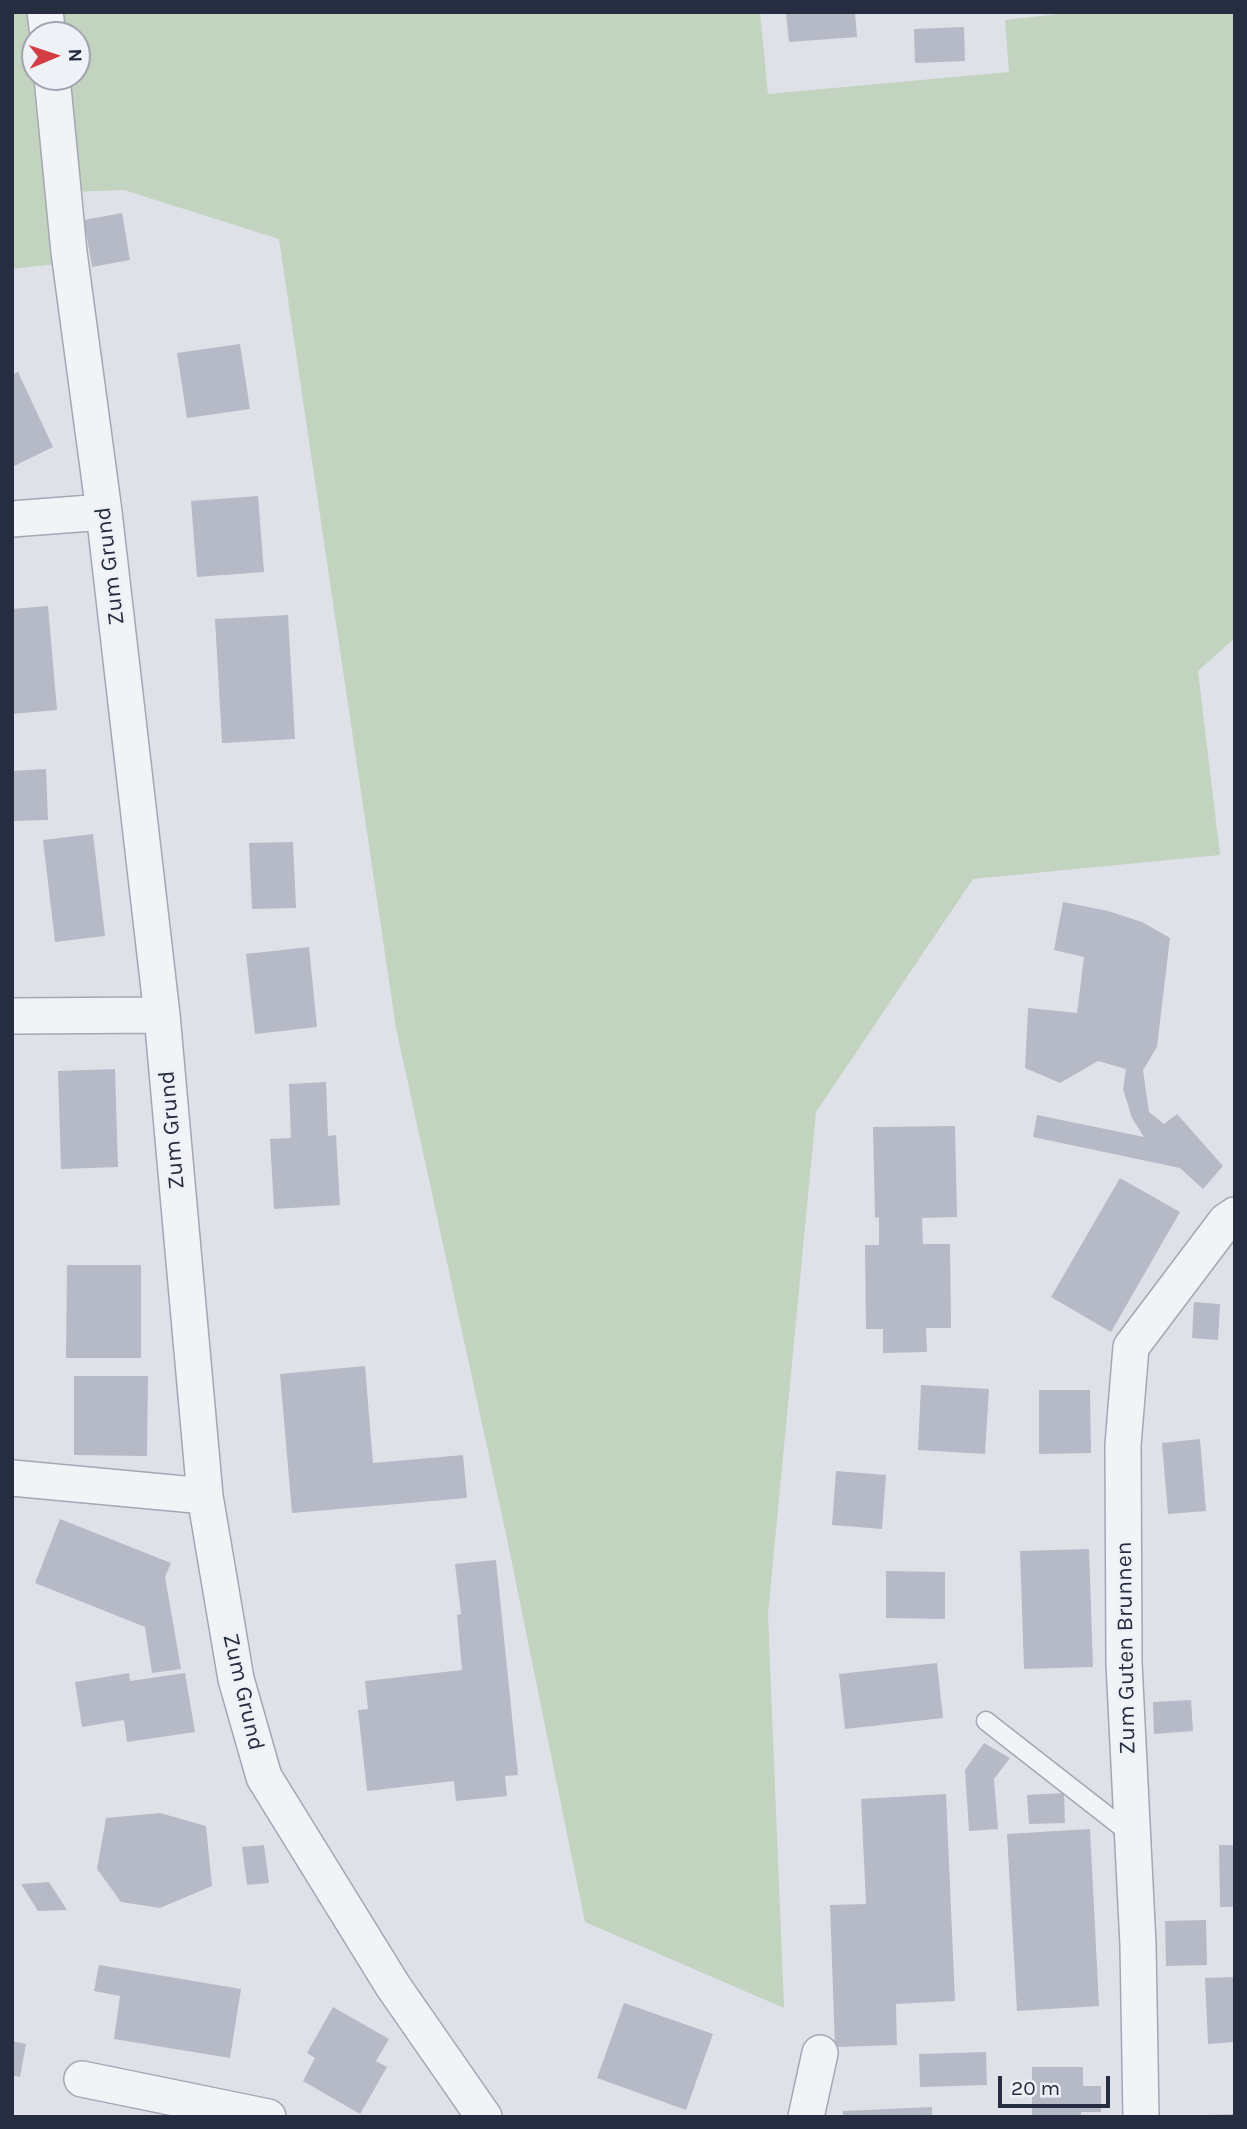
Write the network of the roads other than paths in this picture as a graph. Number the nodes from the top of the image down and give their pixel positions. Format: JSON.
{"nodes":[{"id":1,"x":53,"y":91,"type":"edge"},
{"id":2,"x":104,"y":512,"type":"junction"},
{"id":3,"x":12,"y":519,"type":"edge"},
{"id":4,"x":162,"y":1015,"type":"junction"},
{"id":5,"x":12,"y":1016,"type":"edge"},
{"id":6,"x":1235,"y":1215,"type":"edge"},
{"id":7,"x":12,"y":1478,"type":"edge"},
{"id":8,"x":205,"y":1496,"type":"junction"},
{"id":9,"x":986,"y":1721,"type":"dead end"},
{"id":10,"x":1132,"y":1835,"type":"junction"},
{"id":11,"x":820,"y":2053,"type":"dead end"},
{"id":12,"x":82,"y":2079,"type":"dead end"},
{"id":13,"x":268,"y":2117,"type":"edge"},
{"id":14,"x":484,"y":2117,"type":"edge"},
{"id":15,"x":806,"y":2117,"type":"edge"},
{"id":16,"x":1141,"y":2117,"type":"edge"}],
"edges":[{"from":1,"to":2,"type":"street","name":"Zum Grund"},
{"from":2,"to":3,"type":"street"},
{"from":2,"to":4,"type":"street","name":"Zum Grund"},
{"from":4,"to":5,"type":"street"},
{"from":4,"to":8,"type":"street","name":"Zum Grund"},
{"from":6,"to":10,"type":"street","name":"Zum Guten Brunnen"},
{"from":7,"to":8,"type":"street"},
{"from":8,"to":14,"type":"street","name":"Zum Grund"},
{"from":9,"to":10,"type":"lane"},
{"from":10,"to":16,"type":"street","name":"Zum Guten Brunnen"},
{"from":11,"to":15,"type":"street"},
{"from":12,"to":13,"type":"street"}]}
